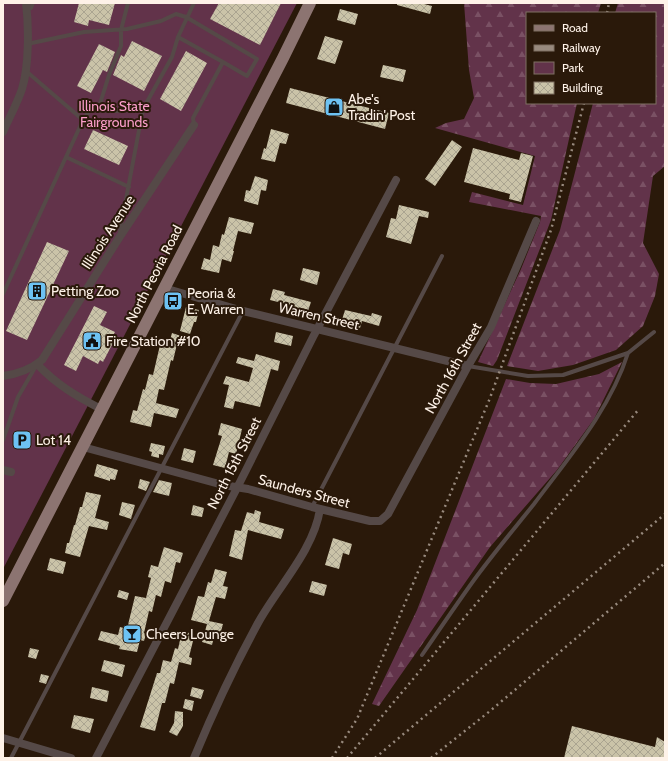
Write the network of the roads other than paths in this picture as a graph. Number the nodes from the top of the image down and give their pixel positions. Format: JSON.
{"nodes":[{"id":1,"x":128,"y":3,"type":"edge"},
{"id":2,"x":194,"y":3,"type":"edge"},
{"id":3,"x":310,"y":3,"type":"edge"},
{"id":4,"x":28,"y":5,"type":"edge"},
{"id":5,"x":186,"y":17,"type":"junction"},
{"id":6,"x":122,"y":30,"type":"junction"},
{"id":7,"x":178,"y":37,"type":"junction"},
{"id":8,"x":27,"y":44,"type":"junction"},
{"id":9,"x":223,"y":62,"type":"junction"},
{"id":10,"x":26,"y":71,"type":"junction"},
{"id":11,"x":143,"y":109,"type":"junction"},
{"id":12,"x":98,"y":110,"type":"junction"},
{"id":13,"x":83,"y":120,"type":"junction"},
{"id":14,"x":194,"y":125,"type":"joint"},
{"id":15,"x":3,"y":132,"type":"edge"},
{"id":16,"x":66,"y":157,"type":"junction"},
{"id":17,"x":396,"y":180,"type":"dead end"},
{"id":18,"x":129,"y":187,"type":"junction"},
{"id":19,"x":536,"y":222,"type":"dead end"},
{"id":20,"x":119,"y":238,"type":"junction"},
{"id":21,"x":442,"y":256,"type":"dead end"},
{"id":22,"x":164,"y":288,"type":"junction"},
{"id":23,"x":3,"y":294,"type":"edge"},
{"id":24,"x":243,"y":311,"type":"junction"},
{"id":25,"x":318,"y":328,"type":"junction"},
{"id":26,"x":654,"y":332,"type":"dead end"},
{"id":27,"x":395,"y":348,"type":"junction"},
{"id":28,"x":628,"y":353,"type":"junction"},
{"id":29,"x":37,"y":364,"type":"junction"},
{"id":30,"x":468,"y":366,"type":"junction"},
{"id":31,"x":3,"y":376,"type":"edge"},
{"id":32,"x":101,"y":409,"type":"junction"},
{"id":33,"x":3,"y":440,"type":"edge"},
{"id":34,"x":83,"y":447,"type":"junction"},
{"id":35,"x":161,"y":468,"type":"junction"},
{"id":36,"x":236,"y":488,"type":"junction"},
{"id":37,"x":316,"y":508,"type":"junction"},
{"id":38,"x":380,"y":521,"type":"joint"},
{"id":39,"x":3,"y":601,"type":"edge"},
{"id":40,"x":422,"y":655,"type":"dead end"},
{"id":41,"x":3,"y":738,"type":"edge"},
{"id":42,"x":19,"y":743,"type":"junction"},
{"id":43,"x":11,"y":758,"type":"edge"},
{"id":44,"x":71,"y":758,"type":"edge"},
{"id":45,"x":96,"y":758,"type":"edge"},
{"id":46,"x":194,"y":758,"type":"edge"}],
"edges":[{"from":1,"to":6,"type":"lane"},
{"from":2,"to":5,"type":"lane"},
{"from":3,"to":22,"type":"main road","name":"North Peoria Road"},
{"from":4,"to":8,"type":"street"},
{"from":5,"to":6,"type":"lane"},
{"from":5,"to":7,"type":"lane"},
{"from":5,"to":9,"type":"lane"},
{"from":6,"to":8,"type":"lane"},
{"from":6,"to":12,"type":"lane"},
{"from":7,"to":9,"type":"lane"},
{"from":7,"to":11,"type":"lane"},
{"from":8,"to":10,"type":"street"},
{"from":9,"to":14,"type":"lane"},
{"from":10,"to":13,"type":"lane"},
{"from":10,"to":15,"type":"street"},
{"from":11,"to":12,"type":"lane"},
{"from":11,"to":18,"type":"lane"},
{"from":12,"to":13,"type":"lane"},
{"from":13,"to":16,"type":"lane"},
{"from":14,"to":20,"type":"street","name":"Illinois Avenue"},
{"from":16,"to":18,"type":"lane"},
{"from":16,"to":23,"type":"lane"},
{"from":17,"to":25,"type":"street","name":"North 15th Street"},
{"from":18,"to":20,"type":"lane"},
{"from":19,"to":30,"type":"street","name":"North 16th Street"},
{"from":20,"to":29,"type":"street","name":"Illinois Avenue"},
{"from":21,"to":27,"type":"lane"},
{"from":22,"to":24,"type":"street","name":"Warren Street"},
{"from":22,"to":32,"type":"main road","name":"North Peoria Road"},
{"from":24,"to":25,"type":"street","name":"Warren Street"},
{"from":24,"to":35,"type":"lane"},
{"from":25,"to":27,"type":"street","name":"Warren Street"},
{"from":25,"to":36,"type":"street","name":"North 15th Street"},
{"from":26,"to":28,"type":"lane"},
{"from":27,"to":30,"type":"street","name":"Warren Street"},
{"from":27,"to":37,"type":"lane"},
{"from":28,"to":30,"type":"lane"},
{"from":28,"to":40,"type":"lane"},
{"from":29,"to":31,"type":"street","name":"Illinois Avenue"},
{"from":29,"to":32,"type":"street"},
{"from":29,"to":33,"type":"lane"},
{"from":30,"to":38,"type":"street","name":"North 16th Street"},
{"from":32,"to":34,"type":"main road","name":"North Peoria Road"},
{"from":34,"to":35,"type":"street","name":"Saunders Street"},
{"from":34,"to":39,"type":"main road","name":"North Peoria Road"},
{"from":35,"to":36,"type":"street","name":"Saunders Street"},
{"from":35,"to":42,"type":"lane"},
{"from":36,"to":37,"type":"street","name":"Saunders Street"},
{"from":36,"to":45,"type":"street","name":"North 15th Street"},
{"from":37,"to":38,"type":"street","name":"Saunders Street"},
{"from":37,"to":46,"type":"street"},
{"from":41,"to":42,"type":"street"},
{"from":42,"to":43,"type":"lane"},
{"from":42,"to":44,"type":"street"}]}
